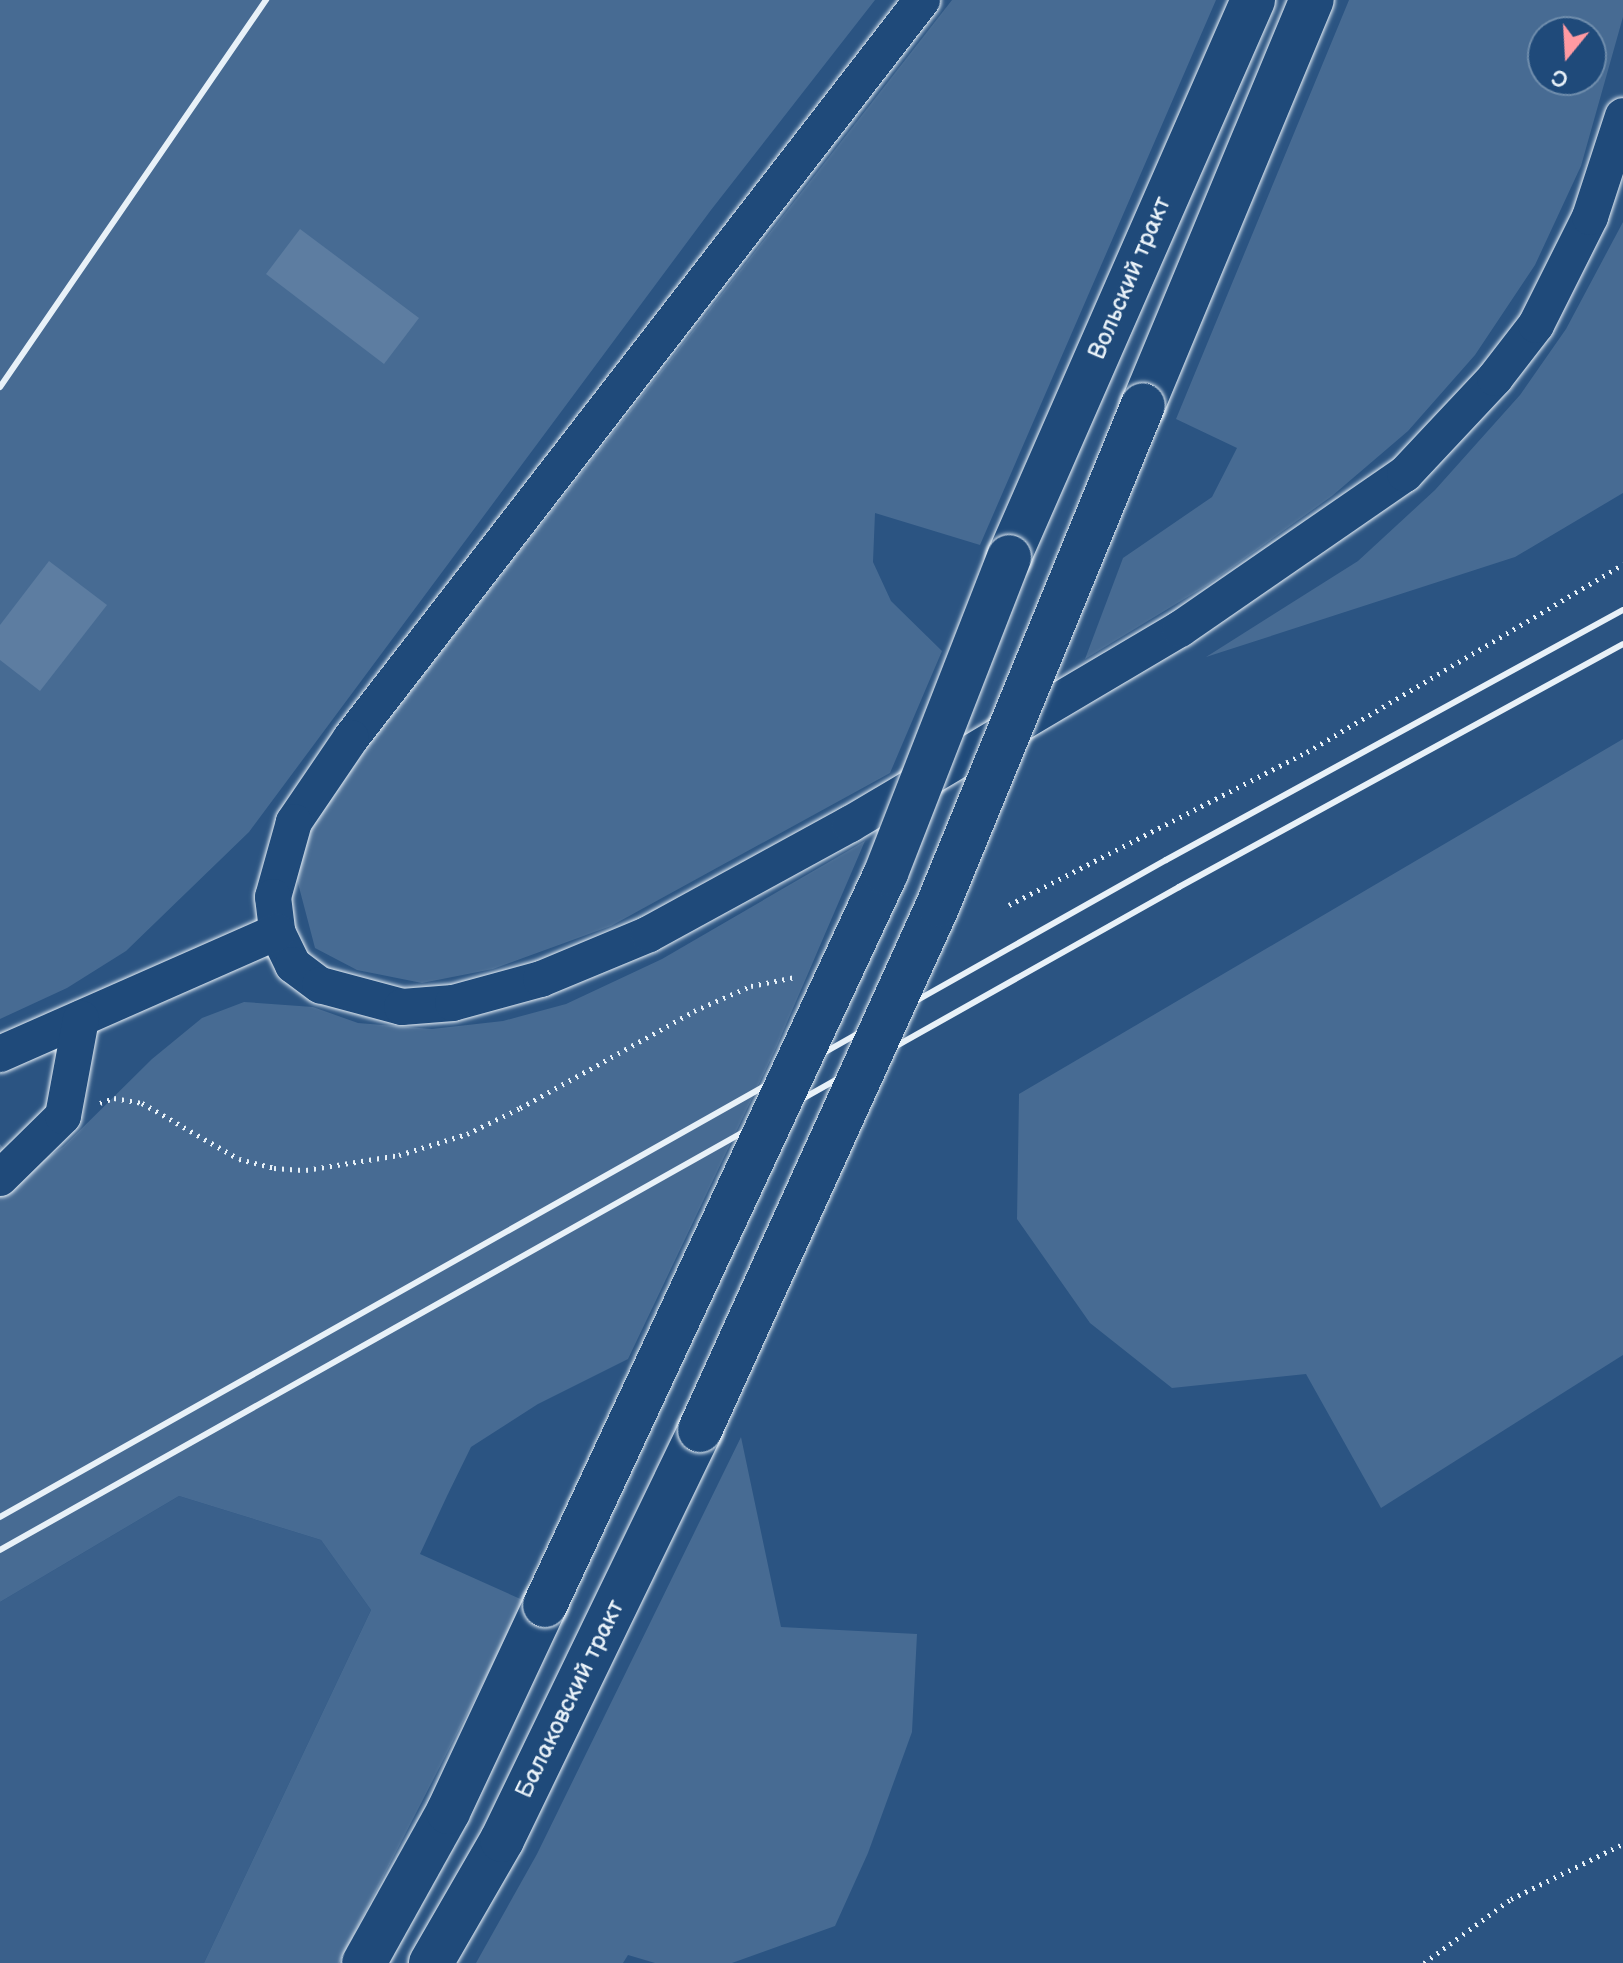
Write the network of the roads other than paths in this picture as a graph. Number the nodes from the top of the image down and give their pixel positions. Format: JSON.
{"nodes":[{"id":1,"x":922,"y":0,"type":"edge"},
{"id":2,"x":1253,"y":0,"type":"edge"},
{"id":3,"x":1312,"y":0,"type":"edge"},
{"id":4,"x":1623,"y":116,"type":"edge"},
{"id":5,"x":277,"y":932,"type":"junction"},
{"id":6,"x":81,"y":1019,"type":"junction"},
{"id":7,"x":0,"y":1054,"type":"edge"},
{"id":8,"x":0,"y":1178,"type":"edge"},
{"id":9,"x":364,"y":1963,"type":"edge"},
{"id":10,"x":431,"y":1963,"type":"edge"}],
"edges":[{"from":1,"to":5,"type":"street"},
{"from":2,"to":9,"type":"main road","name":"Вольский тракт","bridge":true},
{"from":3,"to":10,"type":"main road","name":"Балаковский тракт","bridge":true},
{"from":4,"to":5,"type":"street"},
{"from":5,"to":6,"type":"street"},
{"from":6,"to":7,"type":"street"},
{"from":6,"to":8,"type":"street"}]}
